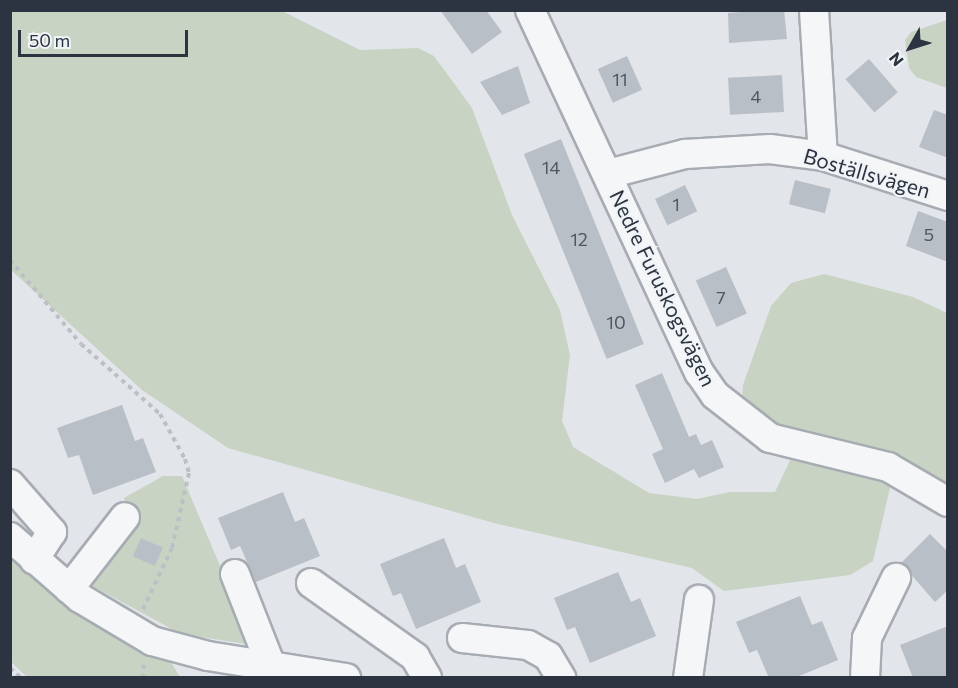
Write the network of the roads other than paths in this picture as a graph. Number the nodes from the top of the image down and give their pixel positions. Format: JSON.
{"nodes":[{"id":1,"x":530,"y":10,"type":"edge"},
{"id":2,"x":814,"y":10,"type":"edge"},
{"id":3,"x":823,"y":156,"type":"junction"},
{"id":4,"x":608,"y":174,"type":"junction"},
{"id":5,"x":948,"y":196,"type":"edge"},
{"id":6,"x":10,"y":484,"type":"edge"},
{"id":7,"x":948,"y":502,"type":"edge"},
{"id":8,"x":126,"y":517,"type":"dead end"},
{"id":9,"x":10,"y":537,"type":"edge"},
{"id":10,"x":34,"y":560,"type":"junction"},
{"id":11,"x":236,"y":574,"type":"dead end"},
{"id":12,"x":896,"y":578,"type":"dead end"},
{"id":13,"x":311,"y":583,"type":"dead end"},
{"id":14,"x":69,"y":588,"type":"junction"},
{"id":15,"x":699,"y":600,"type":"dead end"},
{"id":16,"x":462,"y":638,"type":"dead end"},
{"id":17,"x":189,"y":664,"type":"edge"},
{"id":18,"x":271,"y":666,"type":"junction"},
{"id":19,"x":346,"y":678,"type":"edge"},
{"id":20,"x":427,"y":678,"type":"edge"},
{"id":21,"x":561,"y":678,"type":"edge"},
{"id":22,"x":688,"y":678,"type":"edge"},
{"id":23,"x":865,"y":678,"type":"edge"}],
"edges":[{"from":1,"to":4,"type":"street","name":"Nedre Furuskogsvägen"},
{"from":2,"to":3,"type":"street"},
{"from":3,"to":4,"type":"street","name":"Boställsvägen"},
{"from":3,"to":5,"type":"street","name":"Boställsvägen"},
{"from":4,"to":7,"type":"street","name":"Nedre Furuskogsvägen"},
{"from":6,"to":10,"type":"street"},
{"from":8,"to":14,"type":"street"},
{"from":9,"to":10,"type":"street"},
{"from":10,"to":14,"type":"street"},
{"from":11,"to":18,"type":"street"},
{"from":12,"to":23,"type":"street"},
{"from":13,"to":20,"type":"street"},
{"from":14,"to":17,"type":"street"},
{"from":15,"to":22,"type":"street"},
{"from":16,"to":21,"type":"street"},
{"from":17,"to":18,"type":"street"},
{"from":18,"to":19,"type":"street"}]}
